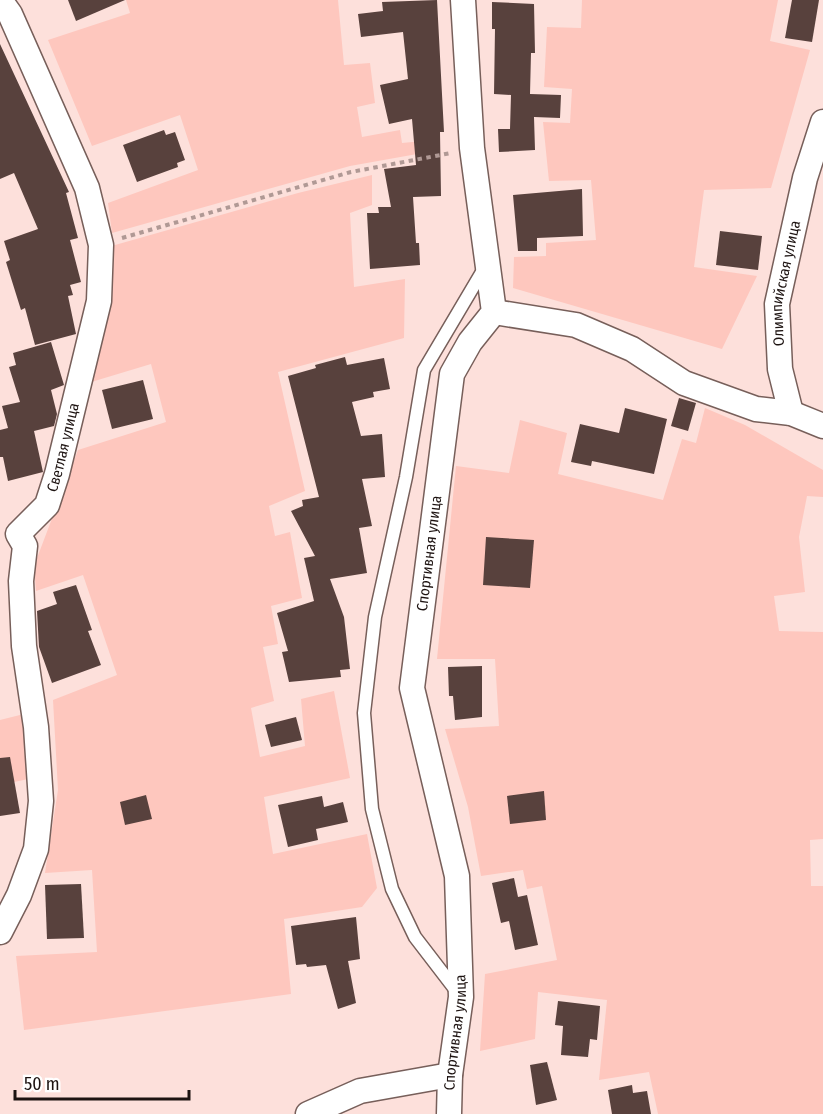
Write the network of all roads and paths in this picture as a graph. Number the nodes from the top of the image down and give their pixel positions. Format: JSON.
{"nodes":[{"id":1,"x":0,"y":0,"type":"edge"},
{"id":2,"x":463,"y":0,"type":"edge"},
{"id":3,"x":823,"y":122,"type":"edge"},
{"id":4,"x":472,"y":148,"type":"junction"},
{"id":5,"x":101,"y":244,"type":"junction"},
{"id":6,"x":487,"y":263,"type":"junction"},
{"id":7,"x":494,"y":312,"type":"junction"},
{"id":8,"x":791,"y":412,"type":"junction"},
{"id":9,"x":823,"y":426,"type":"edge"},
{"id":10,"x":9,"y":535,"type":"edge"},
{"id":11,"x":0,"y":932,"type":"edge"},
{"id":12,"x":461,"y":997,"type":"junction"},
{"id":13,"x":450,"y":1075,"type":"junction"},
{"id":14,"x":308,"y":1114,"type":"edge"},
{"id":15,"x":449,"y":1114,"type":"edge"}],
"edges":[{"from":1,"to":5,"type":"street","name":"Светлая улица"},
{"from":2,"to":4,"type":"street"},
{"from":3,"to":8,"type":"street","name":"Олимпийская улица"},
{"from":4,"to":5,"type":"path"},
{"from":4,"to":6,"type":"street"},
{"from":5,"to":10,"type":"street","name":"Светлая улица"},
{"from":6,"to":7,"type":"street"},
{"from":6,"to":12,"type":"lane"},
{"from":7,"to":8,"type":"street"},
{"from":7,"to":12,"type":"street","name":"Спортивная улица"},
{"from":8,"to":9,"type":"street"},
{"from":10,"to":11,"type":"street","name":"Светлая улица"},
{"from":12,"to":13,"type":"street","name":"Спортивная улица"},
{"from":13,"to":14,"type":"street"},
{"from":13,"to":15,"type":"street","name":"Спортивная улица"}]}
